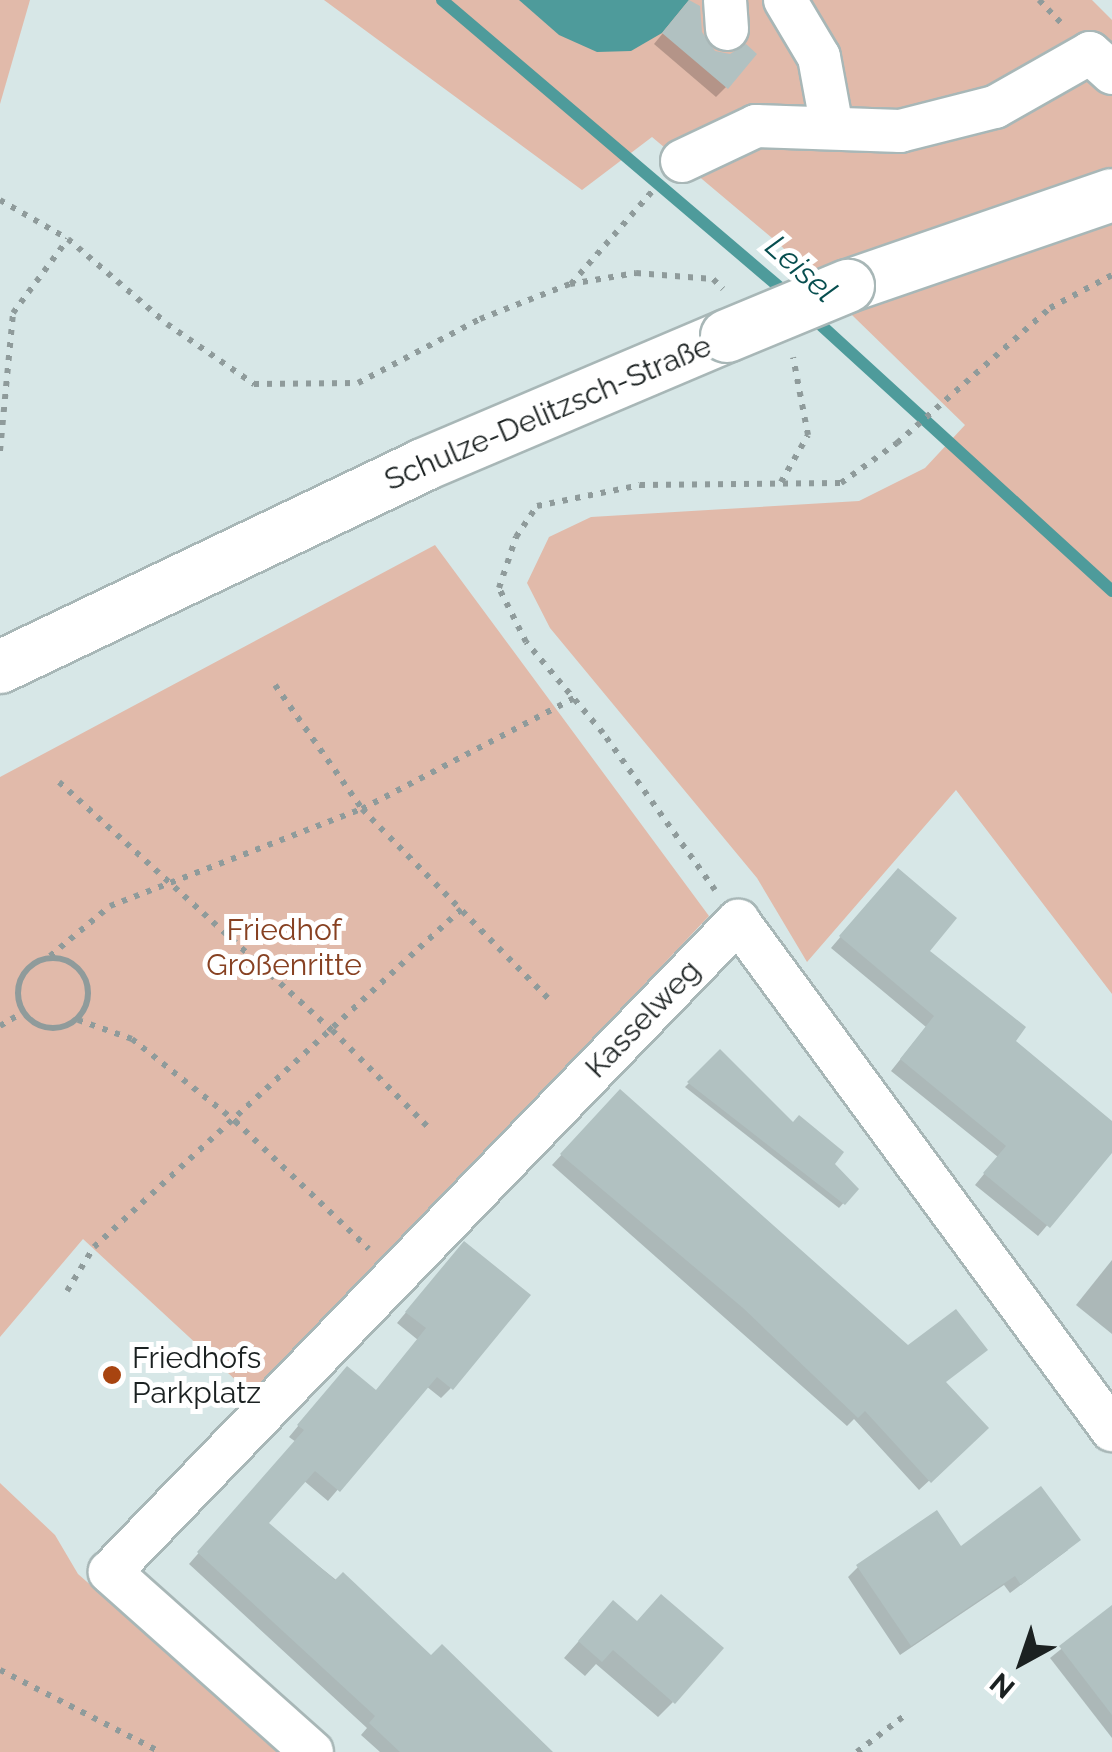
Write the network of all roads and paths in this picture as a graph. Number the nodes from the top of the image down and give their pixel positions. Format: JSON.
{"nodes":[{"id":1,"x":785,"y":0,"type":"edge"},
{"id":2,"x":1112,"y":73,"type":"edge"},
{"id":3,"x":832,"y":128,"type":"junction"},
{"id":4,"x":682,"y":161,"type":"dead end"},
{"id":5,"x":1112,"y":196,"type":"edge"},
{"id":6,"x":0,"y":200,"type":"edge"},
{"id":7,"x":631,"y":213,"type":"dead end"},
{"id":8,"x":68,"y":240,"type":"junction"},
{"id":9,"x":1112,"y":275,"type":"edge"},
{"id":10,"x":713,"y":280,"type":"dead end"},
{"id":11,"x":570,"y":284,"type":"junction"},
{"id":12,"x":0,"y":312,"type":"edge"},
{"id":13,"x":13,"y":314,"type":"junction"},
{"id":14,"x":795,"y":359,"type":"dead end"},
{"id":15,"x":0,"y":451,"type":"edge"},
{"id":16,"x":782,"y":482,"type":"junction"},
{"id":17,"x":0,"y":667,"type":"edge"},
{"id":18,"x":276,"y":685,"type":"dead end"},
{"id":19,"x":574,"y":698,"type":"junction"},
{"id":20,"x":59,"y":782,"type":"dead end"},
{"id":21,"x":362,"y":809,"type":"junction"},
{"id":22,"x":171,"y":883,"type":"junction"},
{"id":23,"x":461,"y":909,"type":"junction"},
{"id":24,"x":738,"y":921,"type":"junction"},
{"id":25,"x":50,"y":956,"type":"junction"},
{"id":26,"x":550,"y":1000,"type":"dead end"},
{"id":27,"x":23,"y":1012,"type":"junction"},
{"id":28,"x":78,"y":1020,"type":"junction"},
{"id":29,"x":0,"y":1026,"type":"edge"},
{"id":30,"x":332,"y":1030,"type":"junction"},
{"id":31,"x":235,"y":1120,"type":"junction"},
{"id":32,"x":430,"y":1129,"type":"dead end"},
{"id":33,"x":396,"y":1275,"type":"junction"},
{"id":34,"x":67,"y":1290,"type":"dead end"},
{"id":35,"x":1112,"y":1430,"type":"edge"},
{"id":36,"x":0,"y":1670,"type":"edge"},
{"id":37,"x":908,"y":1714,"type":"dead end"},
{"id":38,"x":160,"y":1752,"type":"edge"},
{"id":39,"x":312,"y":1752,"type":"edge"},
{"id":40,"x":858,"y":1752,"type":"edge"}],
"edges":[{"from":1,"to":3,"type":"street"},
{"from":2,"to":3,"type":"street"},
{"from":3,"to":4,"type":"street"},
{"from":5,"to":17,"type":"main road","name":"Schulze-Delitzsch-Straße","bridge":true},
{"from":6,"to":8,"type":"path"},
{"from":7,"to":11,"type":"path"},
{"from":8,"to":11,"type":"path"},
{"from":8,"to":13,"type":"path"},
{"from":9,"to":16,"type":"path"},
{"from":10,"to":11,"type":"path"},
{"from":12,"to":13,"type":"path"},
{"from":13,"to":15,"type":"path"},
{"from":14,"to":16,"type":"path"},
{"from":16,"to":19,"type":"path"},
{"from":18,"to":21,"type":"path"},
{"from":19,"to":21,"type":"path"},
{"from":19,"to":24,"type":"path"},
{"from":20,"to":22,"type":"path"},
{"from":21,"to":22,"type":"path"},
{"from":21,"to":23,"type":"path"},
{"from":22,"to":25,"type":"path"},
{"from":22,"to":30,"type":"path"},
{"from":23,"to":26,"type":"path"},
{"from":23,"to":30,"type":"path"},
{"from":24,"to":33,"type":"street","name":"Kasselweg"},
{"from":24,"to":35,"type":"street"},
{"from":25,"to":27,"type":"path"},
{"from":25,"to":28,"type":"path"},
{"from":27,"to":28,"type":"path"},
{"from":27,"to":29,"type":"path"},
{"from":28,"to":31,"type":"path"},
{"from":30,"to":31,"type":"path"},
{"from":30,"to":32,"type":"path"},
{"from":31,"to":33,"type":"path"},
{"from":31,"to":34,"type":"path"},
{"from":33,"to":39,"type":"street","name":"Kasselweg"},
{"from":36,"to":38,"type":"path"},
{"from":37,"to":40,"type":"path"}]}
